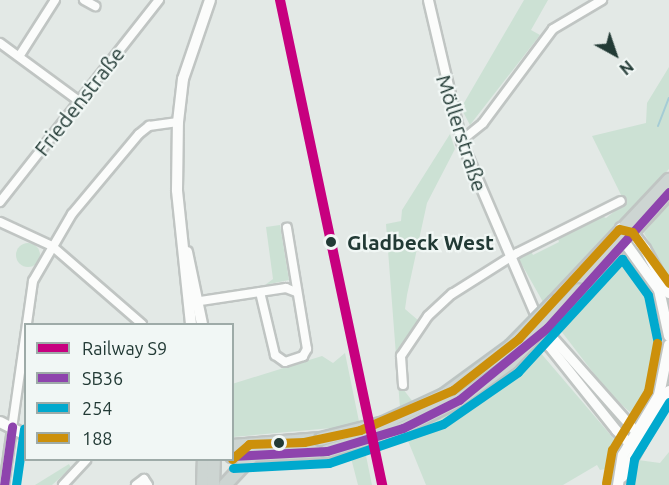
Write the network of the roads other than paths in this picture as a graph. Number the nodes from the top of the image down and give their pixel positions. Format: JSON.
{"nodes":[{"id":1,"x":55,"y":0,"type":"edge"},
{"id":2,"x":84,"y":0,"type":"edge"},
{"id":3,"x":159,"y":0,"type":"edge"},
{"id":4,"x":210,"y":0,"type":"edge"},
{"id":5,"x":428,"y":0,"type":"edge"},
{"id":6,"x":602,"y":0,"type":"edge"},
{"id":7,"x":95,"y":6,"type":"dead end"},
{"id":8,"x":0,"y":43,"type":"edge"},
{"id":9,"x":20,"y":55,"type":"junction"},
{"id":10,"x":79,"y":101,"type":"junction"},
{"id":11,"x":178,"y":122,"type":"junction"},
{"id":12,"x":460,"y":141,"type":"junction"},
{"id":13,"x":669,"y":180,"type":"edge"},
{"id":14,"x":669,"y":192,"type":"edge"},
{"id":15,"x":621,"y":201,"type":"dead end"},
{"id":16,"x":0,"y":202,"type":"edge"},
{"id":17,"x":0,"y":222,"type":"edge"},
{"id":18,"x":287,"y":228,"type":"dead end"},
{"id":19,"x":625,"y":233,"type":"junction"},
{"id":20,"x":52,"y":246,"type":"junction"},
{"id":21,"x":510,"y":262,"type":"junction"},
{"id":22,"x":260,"y":292,"type":"junction"},
{"id":23,"x":296,"y":292,"type":"junction"},
{"id":24,"x":669,"y":293,"type":"edge"},
{"id":25,"x":193,"y":303,"type":"junction"},
{"id":26,"x":24,"y":323,"type":"edge"},
{"id":27,"x":141,"y":323,"type":"edge"},
{"id":28,"x":191,"y":323,"type":"edge"},
{"id":29,"x":202,"y":323,"type":"edge"},
{"id":30,"x":24,"y":325,"type":"edge"},
{"id":31,"x":669,"y":336,"type":"edge"},
{"id":32,"x":669,"y":345,"type":"edge"},
{"id":33,"x":403,"y":385,"type":"dead end"},
{"id":34,"x":669,"y":391,"type":"edge"},
{"id":35,"x":0,"y":422,"type":"edge"},
{"id":36,"x":12,"y":427,"type":"junction"},
{"id":37,"x":24,"y":428,"type":"edge"},
{"id":38,"x":24,"y":434,"type":"edge"},
{"id":39,"x":635,"y":440,"type":"junction"},
{"id":40,"x":234,"y":446,"type":"edge"},
{"id":41,"x":234,"y":456,"type":"edge"},
{"id":42,"x":252,"y":456,"type":"junction"},
{"id":43,"x":84,"y":461,"type":"edge"},
{"id":44,"x":204,"y":461,"type":"edge"},
{"id":45,"x":214,"y":461,"type":"edge"},
{"id":46,"x":4,"y":485,"type":"edge"},
{"id":47,"x":63,"y":485,"type":"edge"},
{"id":48,"x":136,"y":485,"type":"edge"},
{"id":49,"x":148,"y":485,"type":"edge"},
{"id":50,"x":203,"y":485,"type":"edge"},
{"id":51,"x":213,"y":485,"type":"edge"},
{"id":52,"x":225,"y":485,"type":"edge"},
{"id":53,"x":619,"y":485,"type":"edge"}],
"edges":[{"from":1,"to":9,"type":"street"},
{"from":2,"to":7,"type":"street"},
{"from":3,"to":10,"type":"street","name":"Friedenstraße"},
{"from":4,"to":11,"type":"main road"},
{"from":5,"to":12,"type":"street","name":"Möllerstraße"},
{"from":6,"to":12,"type":"street"},
{"from":8,"to":9,"type":"street"},
{"from":9,"to":10,"type":"street"},
{"from":10,"to":16,"type":"street","name":"Friedenstraße"},
{"from":11,"to":20,"type":"street"},
{"from":11,"to":25,"type":"main road"},
{"from":12,"to":21,"type":"street","name":"Möllerstraße"},
{"from":13,"to":19,"type":"main road"},
{"from":14,"to":19,"type":"main road"},
{"from":15,"to":21,"type":"street"},
{"from":17,"to":20,"type":"street"},
{"from":18,"to":23,"type":"street"},
{"from":19,"to":24,"type":"main road"},
{"from":19,"to":31,"type":"main road"},
{"from":19,"to":40,"type":"main road","bridge":true},
{"from":19,"to":42,"type":"main road","bridge":true},
{"from":20,"to":26,"type":"street"},
{"from":20,"to":27,"type":"street"},
{"from":21,"to":33,"type":"street"},
{"from":21,"to":39,"type":"street","name":"Möllerstraße"},
{"from":22,"to":23,"type":"street"},
{"from":22,"to":23,"type":"street"},
{"from":22,"to":25,"type":"street"},
{"from":25,"to":28,"type":"main road"},
{"from":25,"to":29,"type":"main road"},
{"from":30,"to":36,"type":"street"},
{"from":32,"to":39,"type":"main road"},
{"from":34,"to":39,"type":"main road"},
{"from":35,"to":36,"type":"main road"},
{"from":36,"to":37,"type":"main road"},
{"from":36,"to":38,"type":"main road"},
{"from":36,"to":46,"type":"street"},
{"from":39,"to":53,"type":"main road"},
{"from":41,"to":42,"type":"main road"},
{"from":42,"to":52,"type":"main road"},
{"from":43,"to":47,"type":"street"},
{"from":44,"to":50,"type":"main road"},
{"from":45,"to":51,"type":"main road"},
{"from":48,"to":49,"type":"street"}]}
